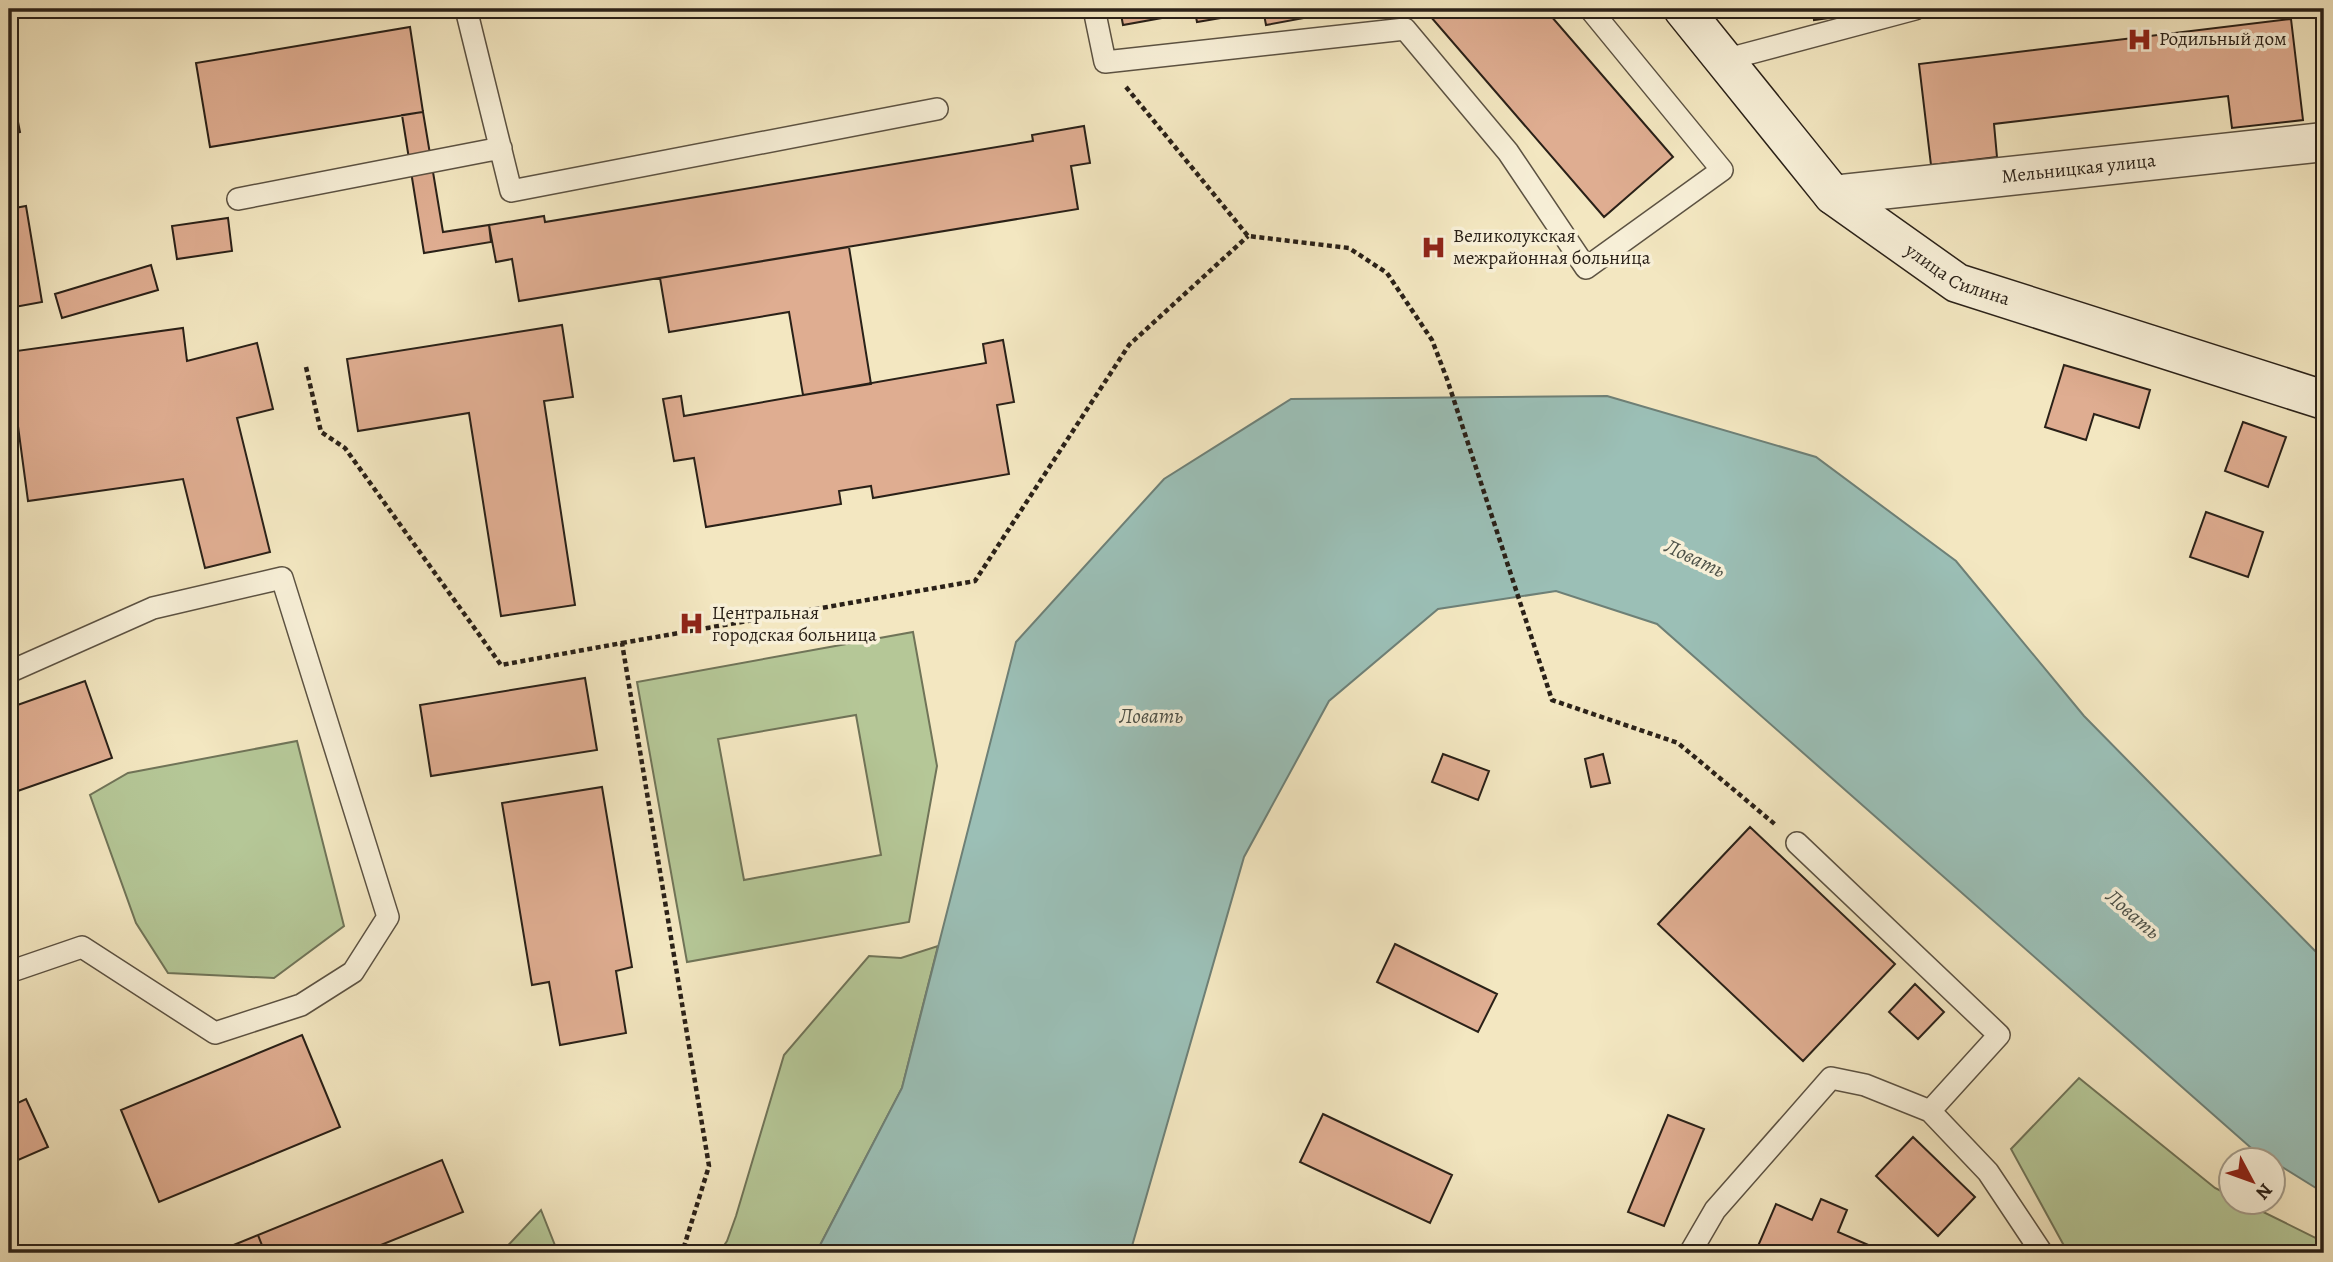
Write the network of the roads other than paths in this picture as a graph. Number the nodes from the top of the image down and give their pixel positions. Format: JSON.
{"nodes":[{"id":1,"x":466,"y":9,"type":"edge"},
{"id":2,"x":1094,"y":9,"type":"edge"},
{"id":3,"x":1590,"y":9,"type":"edge"},
{"id":4,"x":1683,"y":9,"type":"edge"},
{"id":5,"x":1915,"y":9,"type":"edge"},
{"id":6,"x":1724,"y":60,"type":"junction"},
{"id":7,"x":937,"y":109,"type":"dead end"},
{"id":8,"x":2324,"y":142,"type":"edge"},
{"id":9,"x":501,"y":148,"type":"junction"},
{"id":10,"x":1833,"y":195,"type":"junction"},
{"id":11,"x":238,"y":199,"type":"dead end"},
{"id":12,"x":2324,"y":400,"type":"edge"},
{"id":13,"x":9,"y":672,"type":"edge"},
{"id":14,"x":1797,"y":843,"type":"road end"},
{"id":15,"x":9,"y":972,"type":"edge"},
{"id":16,"x":1930,"y":1111,"type":"junction"},
{"id":17,"x":1690,"y":1253,"type":"edge"},
{"id":18,"x":2042,"y":1253,"type":"edge"}],
"edges":[{"from":1,"to":9,"type":"lane"},
{"from":2,"to":3,"type":"lane"},
{"from":4,"to":6,"type":"street","name":"улица Силина"},
{"from":5,"to":6,"type":"lane"},
{"from":6,"to":10,"type":"street","name":"улица Силина"},
{"from":7,"to":9,"type":"lane"},
{"from":8,"to":10,"type":"street","name":"Мельницкая улица"},
{"from":9,"to":11,"type":"lane"},
{"from":10,"to":12,"type":"street","name":"улица Силина"},
{"from":13,"to":15,"type":"lane"},
{"from":14,"to":16,"type":"lane"},
{"from":16,"to":17,"type":"lane"},
{"from":16,"to":18,"type":"lane"}]}
